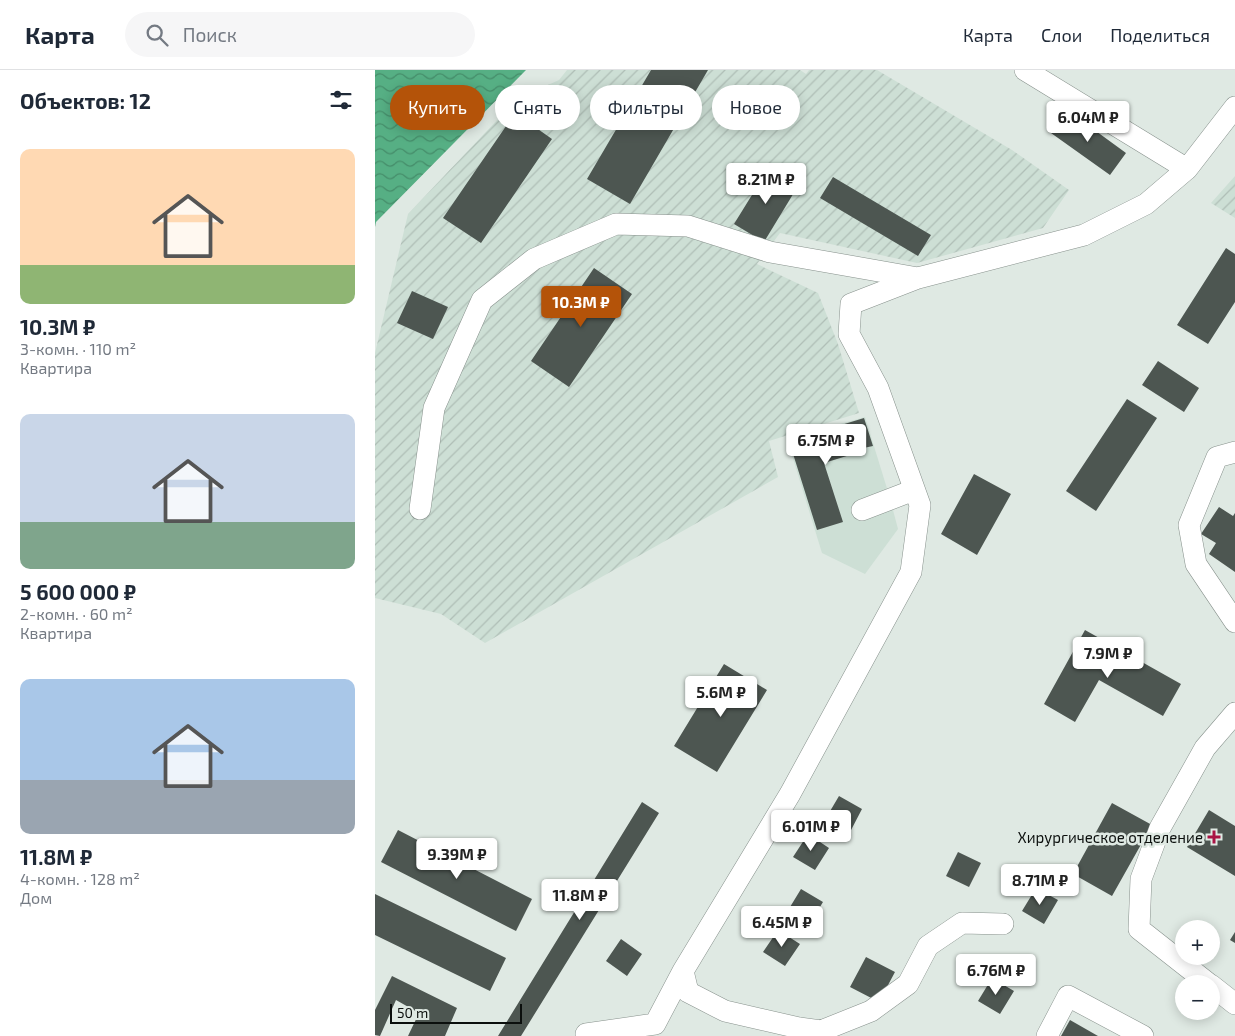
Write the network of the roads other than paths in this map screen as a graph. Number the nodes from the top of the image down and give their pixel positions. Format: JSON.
{"nodes":[{"id":1,"x":1025,"y":70,"type":"edge"},
{"id":2,"x":1235,"y":108,"type":"edge"},
{"id":3,"x":1187,"y":169,"type":"junction"},
{"id":4,"x":918,"y":278,"type":"junction"},
{"id":5,"x":1235,"y":452,"type":"edge"},
{"id":6,"x":914,"y":490,"type":"junction"},
{"id":7,"x":420,"y":509,"type":"dead end"},
{"id":8,"x":862,"y":510,"type":"dead end"},
{"id":9,"x":1235,"y":622,"type":"edge"},
{"id":10,"x":1235,"y":713,"type":"edge"},
{"id":11,"x":1003,"y":924,"type":"dead end"},
{"id":12,"x":683,"y":971,"type":"junction"},
{"id":13,"x":1197,"y":975,"type":"edge"},
{"id":14,"x":1220,"y":993,"type":"edge"},
{"id":15,"x":1235,"y":1004,"type":"edge"},
{"id":16,"x":586,"y":1034,"type":"dead end"},
{"id":17,"x":1047,"y":1036,"type":"edge"},
{"id":18,"x":1143,"y":1036,"type":"edge"}],
"edges":[{"from":1,"to":3,"type":"street"},
{"from":2,"to":3,"type":"street"},
{"from":3,"to":4,"type":"street"},
{"from":4,"to":6,"type":"street"},
{"from":4,"to":7,"type":"street"},
{"from":5,"to":9,"type":"street"},
{"from":6,"to":8,"type":"street"},
{"from":6,"to":12,"type":"street"},
{"from":10,"to":13,"type":"street"},
{"from":11,"to":12,"type":"street"},
{"from":12,"to":16,"type":"street"},
{"from":14,"to":15,"type":"street"},
{"from":17,"to":18,"type":"street"}]}
